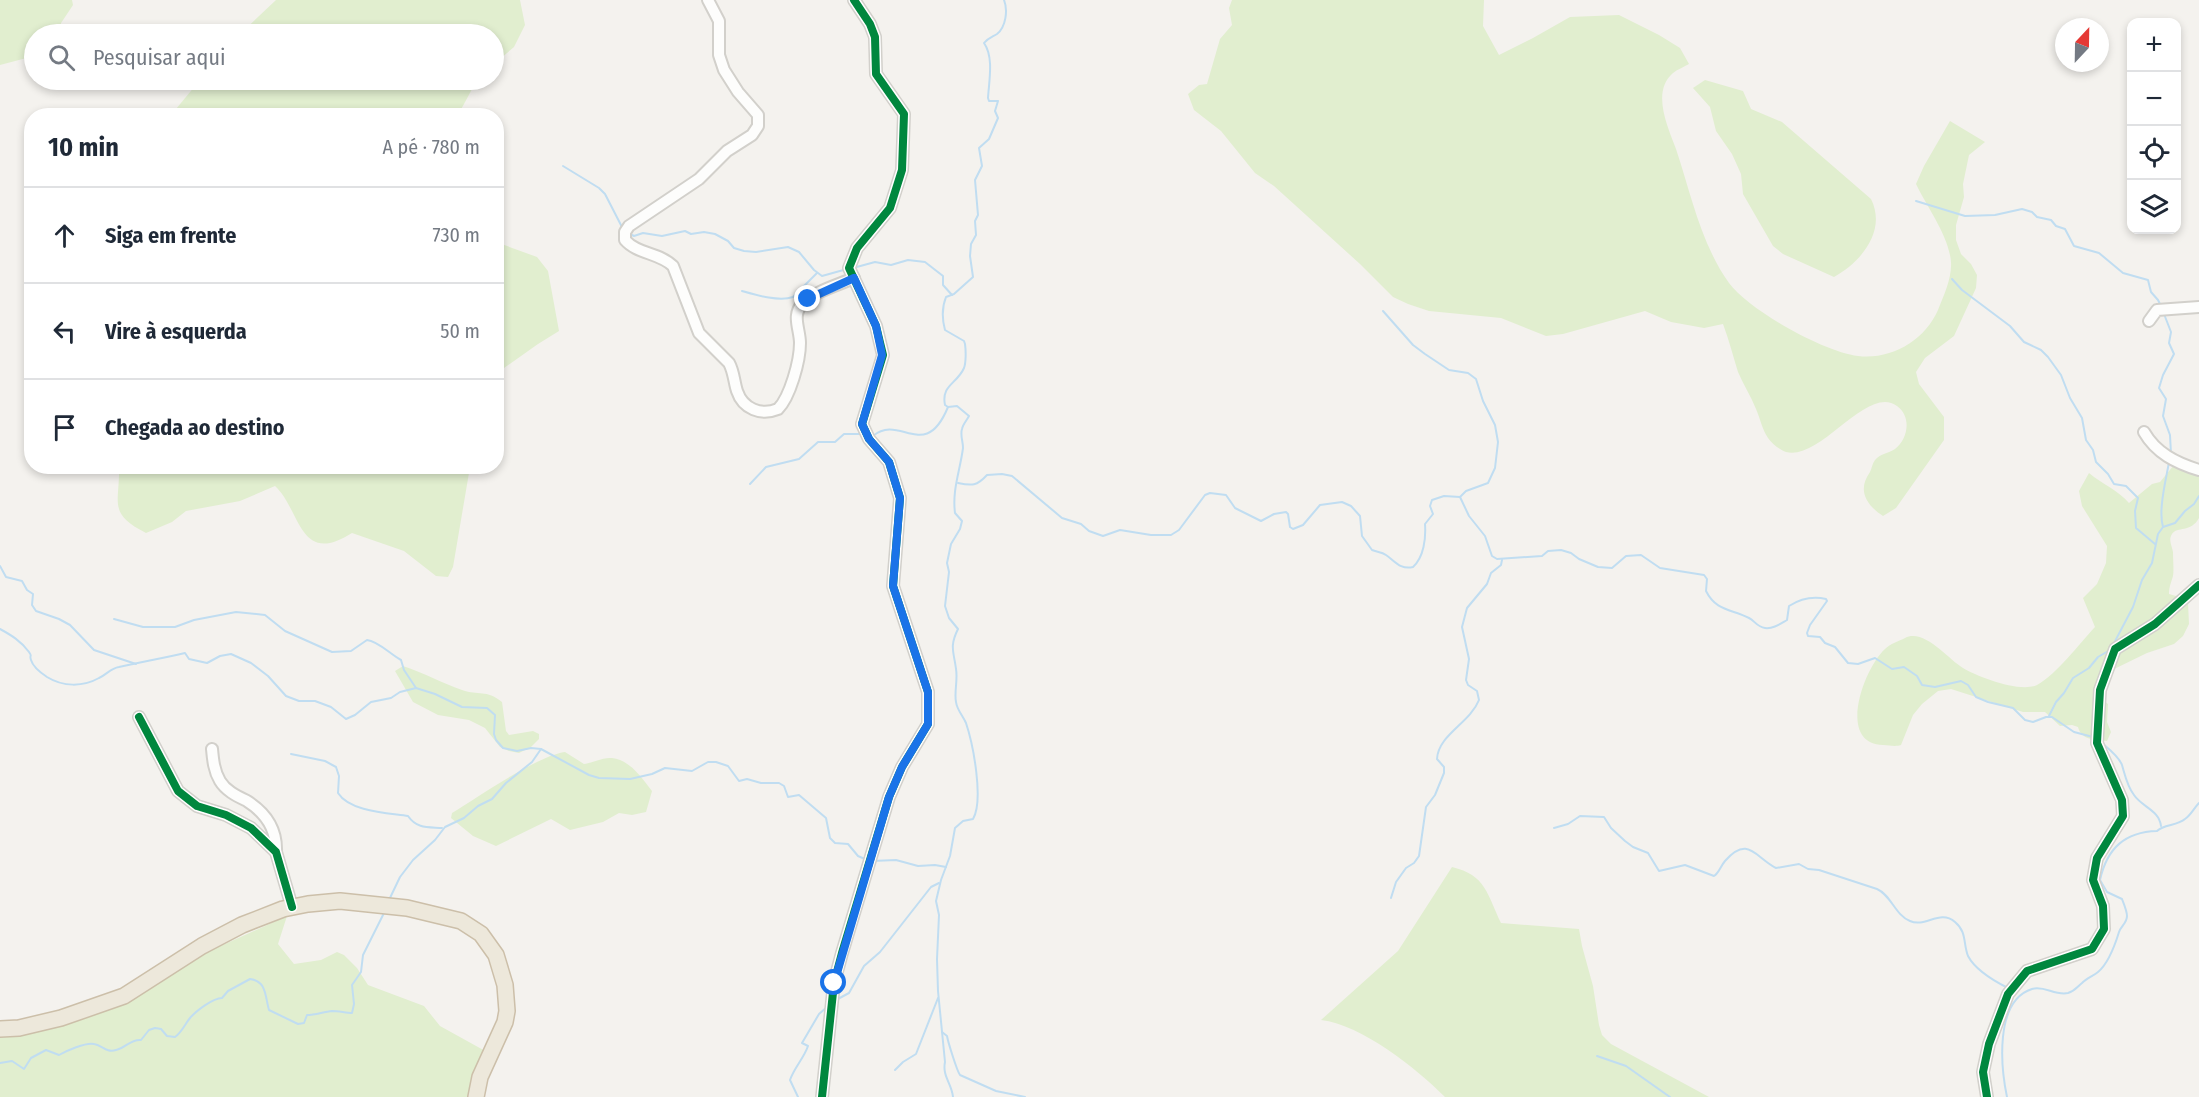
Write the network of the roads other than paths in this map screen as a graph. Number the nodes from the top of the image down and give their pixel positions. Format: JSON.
{"nodes":[{"id":1,"x":708,"y":0,"type":"edge"},
{"id":2,"x":854,"y":0,"type":"edge"},
{"id":3,"x":854,"y":278,"type":"junction"},
{"id":4,"x":2199,"y":307,"type":"edge"},
{"id":5,"x":2150,"y":321,"type":"dead end"},
{"id":6,"x":2144,"y":432,"type":"dead end"},
{"id":7,"x":2199,"y":470,"type":"edge"},
{"id":8,"x":2199,"y":585,"type":"edge"},
{"id":9,"x":139,"y":717,"type":"dead end"},
{"id":10,"x":212,"y":749,"type":"dead end"},
{"id":11,"x":276,"y":852,"type":"junction"},
{"id":12,"x":292,"y":907,"type":"junction"},
{"id":13,"x":0,"y":1029,"type":"edge"},
{"id":14,"x":476,"y":1097,"type":"edge"},
{"id":15,"x":822,"y":1097,"type":"edge"},
{"id":16,"x":1988,"y":1097,"type":"edge"}],
"edges":[{"from":1,"to":3,"type":"street"},
{"from":2,"to":3,"type":"street"},
{"from":3,"to":15,"type":"street"},
{"from":4,"to":5,"type":"street"},
{"from":6,"to":7,"type":"street"},
{"from":8,"to":16,"type":"street"},
{"from":9,"to":11,"type":"street"},
{"from":10,"to":11,"type":"street"},
{"from":11,"to":12,"type":"street"},
{"from":12,"to":13,"type":"highway"},
{"from":12,"to":14,"type":"highway"}]}
